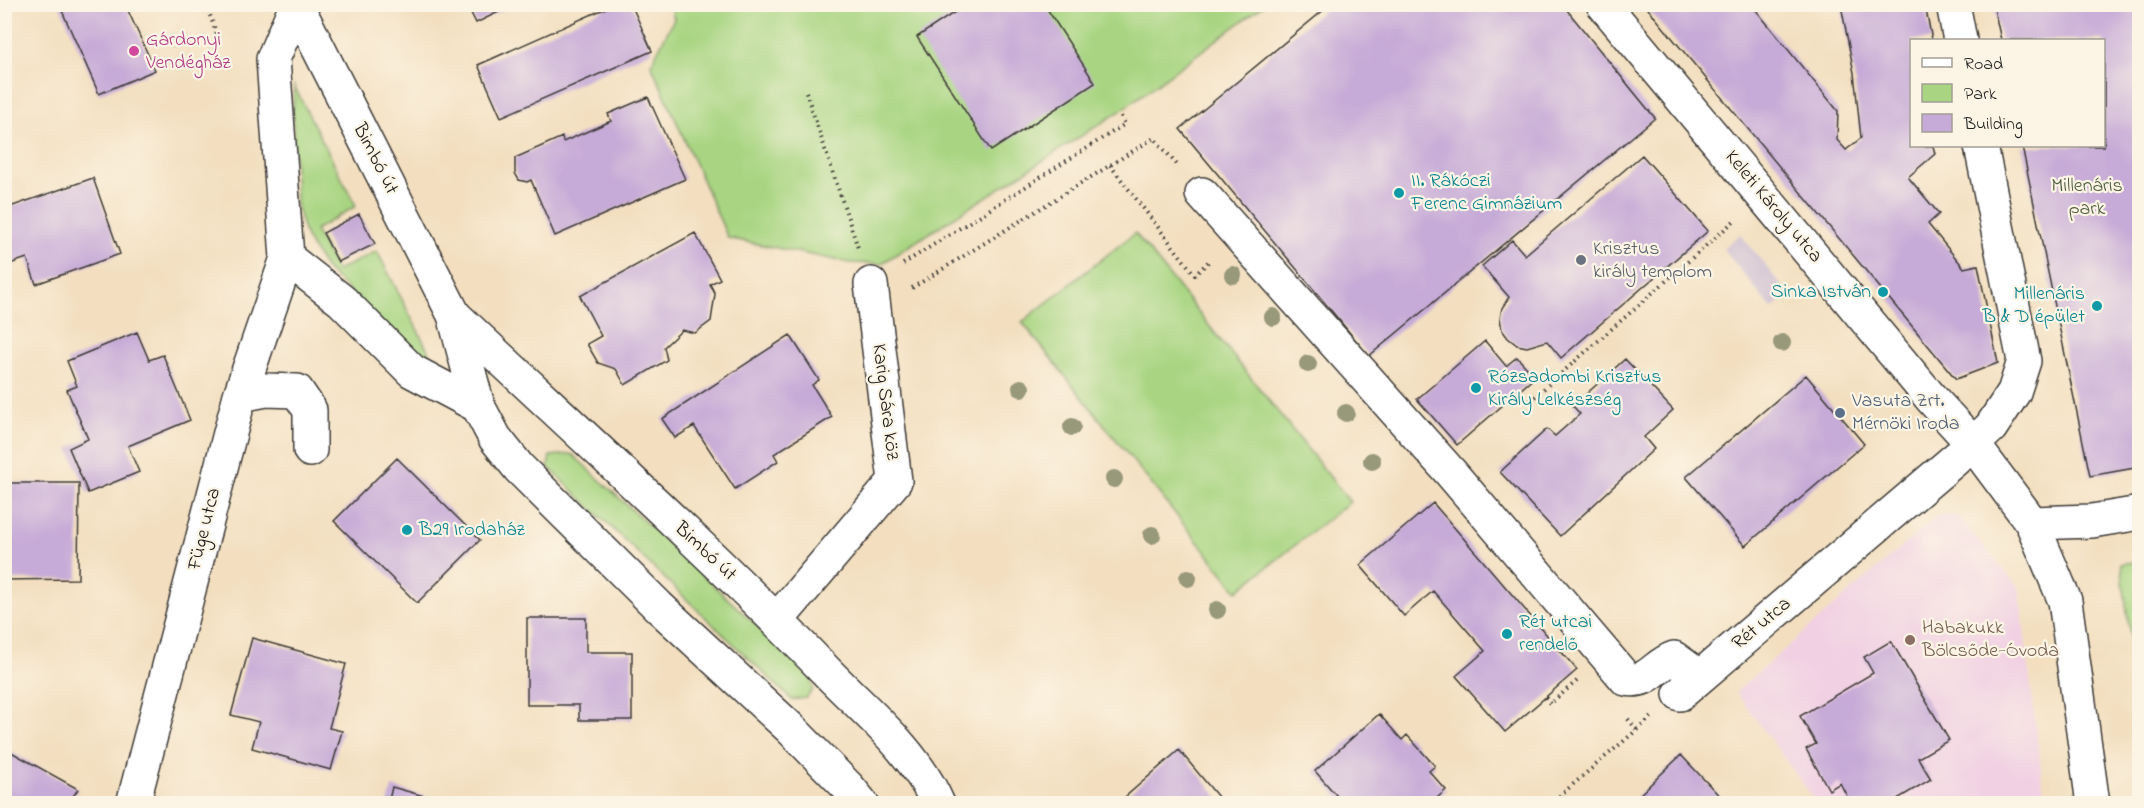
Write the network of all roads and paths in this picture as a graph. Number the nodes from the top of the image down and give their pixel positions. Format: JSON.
{"nodes":[{"id":1,"x":206,"y":4,"type":"edge"},
{"id":2,"x":1604,"y":4,"type":"edge"},
{"id":3,"x":1953,"y":4,"type":"edge"},
{"id":4,"x":296,"y":5,"type":"edge"},
{"id":5,"x":217,"y":35,"type":"dead end"},
{"id":6,"x":1960,"y":39,"type":"edge"},
{"id":7,"x":806,"y":92,"type":"dead end"},
{"id":8,"x":1119,"y":112,"type":"dead end"},
{"id":9,"x":1154,"y":138,"type":"dead end"},
{"id":10,"x":1981,"y":147,"type":"edge"},
{"id":11,"x":1110,"y":165,"type":"junction"},
{"id":12,"x":1202,"y":194,"type":"dead end"},
{"id":13,"x":1714,"y":239,"type":"dead end"},
{"id":14,"x":287,"y":258,"type":"junction"},
{"id":15,"x":1209,"y":261,"type":"dead end"},
{"id":16,"x":871,"y":284,"type":"junction"},
{"id":17,"x":912,"y":299,"type":"dead end"},
{"id":18,"x":454,"y":315,"type":"junction"},
{"id":19,"x":240,"y":395,"type":"junction"},
{"id":20,"x":1530,"y":401,"type":"dead end"},
{"id":21,"x":478,"y":406,"type":"junction"},
{"id":22,"x":1973,"y":444,"type":"junction"},
{"id":23,"x":310,"y":450,"type":"dead end"},
{"id":24,"x":2139,"y":513,"type":"edge"},
{"id":25,"x":2032,"y":523,"type":"junction"},
{"id":26,"x":777,"y":620,"type":"junction"},
{"id":27,"x":1582,"y":676,"type":"dead end"},
{"id":28,"x":1690,"y":685,"type":"junction"},
{"id":29,"x":1546,"y":697,"type":"dead end"},
{"id":30,"x":133,"y":804,"type":"edge"},
{"id":31,"x":862,"y":804,"type":"edge"},
{"id":32,"x":938,"y":804,"type":"edge"},
{"id":33,"x":1550,"y":804,"type":"edge"},
{"id":34,"x":2093,"y":804,"type":"edge"}],
"edges":[{"from":1,"to":5,"type":"path"},
{"from":2,"to":22,"type":"street","name":"Keleti Károly utca"},
{"from":3,"to":6,"type":"street"},
{"from":4,"to":14,"type":"street","name":"Füge utca"},
{"from":4,"to":18,"type":"street","name":"Bimbó út"},
{"from":7,"to":16,"type":"path"},
{"from":8,"to":16,"type":"path"},
{"from":9,"to":11,"type":"path"},
{"from":10,"to":22,"type":"street","name":"Rét utca"},
{"from":11,"to":15,"type":"path"},
{"from":11,"to":17,"type":"path"},
{"from":12,"to":28,"type":"street"},
{"from":13,"to":20,"type":"path"},
{"from":14,"to":19,"type":"street","name":"Füge utca"},
{"from":14,"to":21,"type":"street"},
{"from":16,"to":26,"type":"street","name":"Karig Sára köz"},
{"from":18,"to":21,"type":"street","name":"Bimbó út"},
{"from":18,"to":26,"type":"street","name":"Bimbó út"},
{"from":19,"to":23,"type":"street"},
{"from":19,"to":30,"type":"street","name":"Füge utca"},
{"from":21,"to":31,"type":"street","name":"Bimbó út"},
{"from":22,"to":25,"type":"street","name":"Keleti Károly utca"},
{"from":22,"to":28,"type":"street","name":"Rét utca"},
{"from":24,"to":25,"type":"street"},
{"from":25,"to":34,"type":"street","name":"Keleti Károly utca"},
{"from":26,"to":32,"type":"street","name":"Bimbó út"},
{"from":27,"to":29,"type":"path"},
{"from":28,"to":33,"type":"path"}]}
